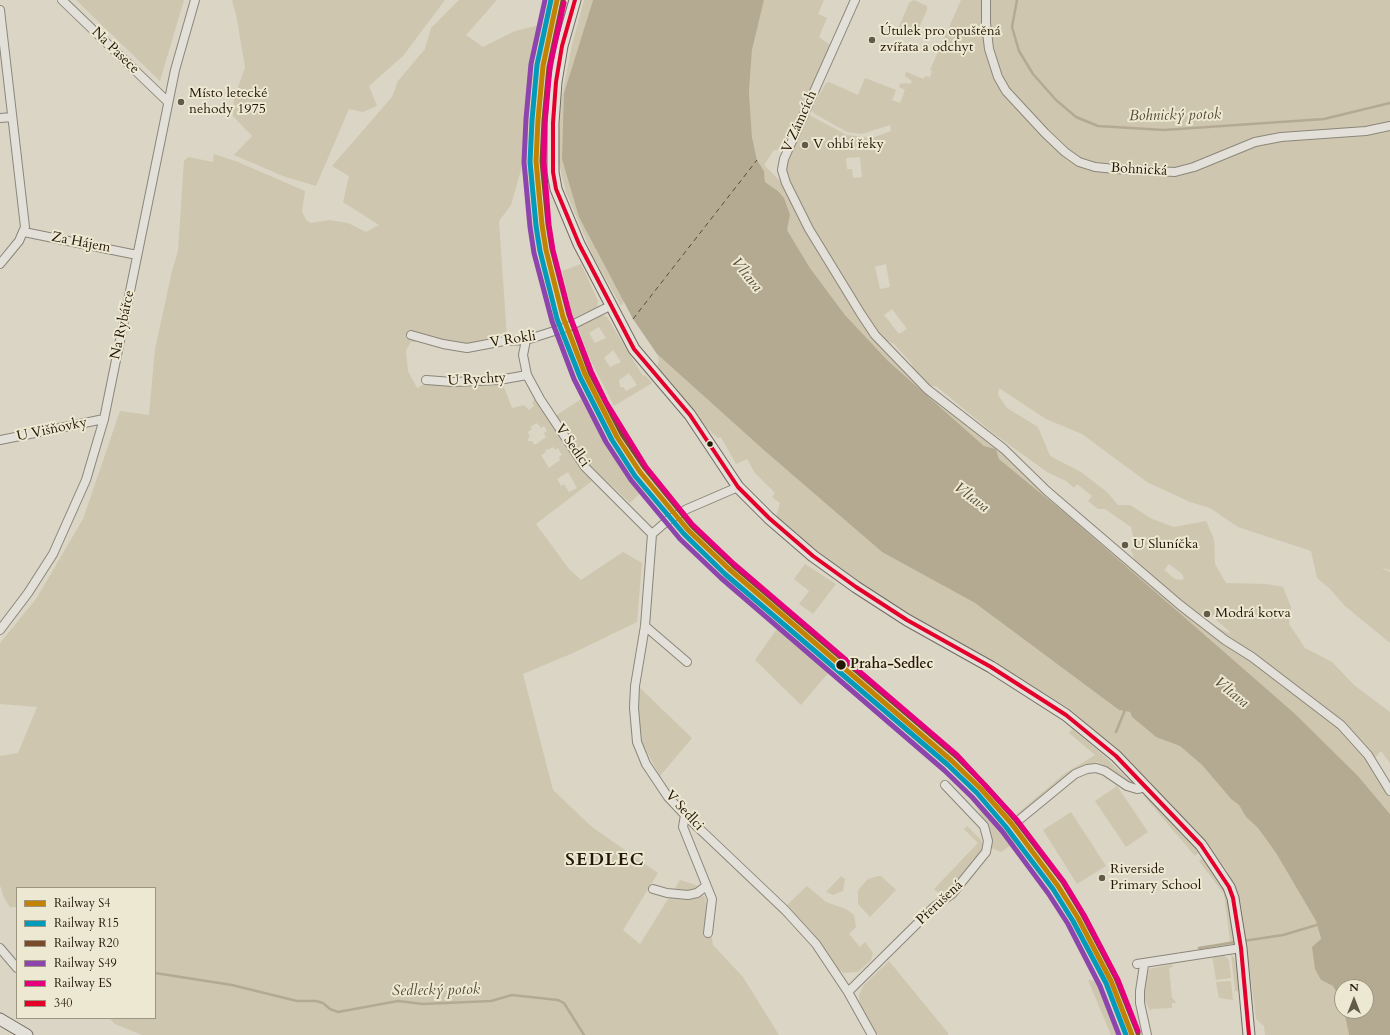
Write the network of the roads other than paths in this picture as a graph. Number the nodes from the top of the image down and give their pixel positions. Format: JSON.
{"nodes":[{"id":1,"x":62,"y":0,"type":"edge"},
{"id":2,"x":195,"y":0,"type":"edge"},
{"id":3,"x":575,"y":0,"type":"edge"},
{"id":4,"x":855,"y":0,"type":"edge"},
{"id":5,"x":986,"y":0,"type":"edge"},
{"id":6,"x":0,"y":10,"type":"edge"},
{"id":7,"x":0,"y":13,"type":"edge"},
{"id":8,"x":168,"y":102,"type":"junction"},
{"id":9,"x":12,"y":117,"type":"junction"},
{"id":10,"x":0,"y":118,"type":"edge"},
{"id":11,"x":1390,"y":126,"type":"edge"},
{"id":12,"x":24,"y":232,"type":"junction"},
{"id":13,"x":137,"y":255,"type":"junction"},
{"id":14,"x":0,"y":264,"type":"edge"},
{"id":15,"x":610,"y":306,"type":"junction"},
{"id":16,"x":412,"y":335,"type":"dead end"},
{"id":17,"x":526,"y":340,"type":"junction"},
{"id":18,"x":527,"y":375,"type":"junction"},
{"id":19,"x":426,"y":380,"type":"dead end"},
{"id":20,"x":104,"y":419,"type":"junction"},
{"id":21,"x":0,"y":440,"type":"edge"},
{"id":22,"x":738,"y":487,"type":"junction"},
{"id":23,"x":652,"y":534,"type":"junction"},
{"id":24,"x":645,"y":626,"type":"junction"},
{"id":25,"x":0,"y":630,"type":"edge"},
{"id":26,"x":687,"y":662,"type":"dead end"},
{"id":27,"x":945,"y":786,"type":"dead end"},
{"id":28,"x":1147,"y":787,"type":"junction"},
{"id":29,"x":1390,"y":791,"type":"edge"},
{"id":30,"x":685,"y":815,"type":"junction"},
{"id":31,"x":1019,"y":820,"type":"dead end"},
{"id":32,"x":706,"y":886,"type":"junction"},
{"id":33,"x":653,"y":888,"type":"dead end"},
{"id":34,"x":708,"y":933,"type":"dead end"},
{"id":35,"x":0,"y":948,"type":"edge"},
{"id":36,"x":1241,"y":948,"type":"junction"},
{"id":37,"x":16,"y":967,"type":"edge"},
{"id":38,"x":848,"y":992,"type":"junction"},
{"id":39,"x":0,"y":1019,"type":"edge"},
{"id":40,"x":27,"y":1035,"type":"edge"},
{"id":41,"x":872,"y":1035,"type":"edge"},
{"id":42,"x":1147,"y":1035,"type":"edge"},
{"id":43,"x":1249,"y":1035,"type":"edge"}],
"edges":[{"from":1,"to":8,"type":"street","name":"Na Pasece"},
{"from":2,"to":8,"type":"street","name":"Na Rybářce"},
{"from":3,"to":15,"type":"main road"},
{"from":4,"to":29,"type":"street","name":"V Zámcích"},
{"from":5,"to":11,"type":"street","name":"Bohnická"},
{"from":6,"to":7,"type":"street"},
{"from":7,"to":9,"type":"street"},
{"from":8,"to":13,"type":"street","name":"Na Rybářce"},
{"from":9,"to":10,"type":"street"},
{"from":9,"to":12,"type":"street"},
{"from":12,"to":13,"type":"street","name":"Za Hájem"},
{"from":12,"to":14,"type":"street"},
{"from":13,"to":20,"type":"street","name":"Na Rybářce"},
{"from":15,"to":17,"type":"street","name":"V Rokli"},
{"from":15,"to":22,"type":"main road"},
{"from":16,"to":17,"type":"street","name":"V Rokli"},
{"from":17,"to":18,"type":"street","name":"V Sedlci"},
{"from":18,"to":19,"type":"street","name":"U Rychty"},
{"from":18,"to":23,"type":"street","name":"V Sedlci"},
{"from":20,"to":21,"type":"street","name":"U Višňovky"},
{"from":20,"to":25,"type":"street","name":"Na Rybářce"},
{"from":22,"to":23,"type":"street"},
{"from":22,"to":28,"type":"main road"},
{"from":23,"to":24,"type":"street","name":"V Sedlci"},
{"from":24,"to":26,"type":"street"},
{"from":24,"to":30,"type":"street","name":"V Sedlci"},
{"from":27,"to":38,"type":"street","name":"Přerušená"},
{"from":28,"to":31,"type":"street"},
{"from":28,"to":36,"type":"main road"},
{"from":30,"to":32,"type":"street"},
{"from":30,"to":38,"type":"street","name":"V Sedlci"},
{"from":32,"to":33,"type":"street"},
{"from":32,"to":34,"type":"street"},
{"from":35,"to":37,"type":"street"},
{"from":36,"to":42,"type":"street"},
{"from":36,"to":43,"type":"main road"},
{"from":38,"to":41,"type":"street","name":"V Sedlci"},
{"from":39,"to":40,"type":"main road"}]}
